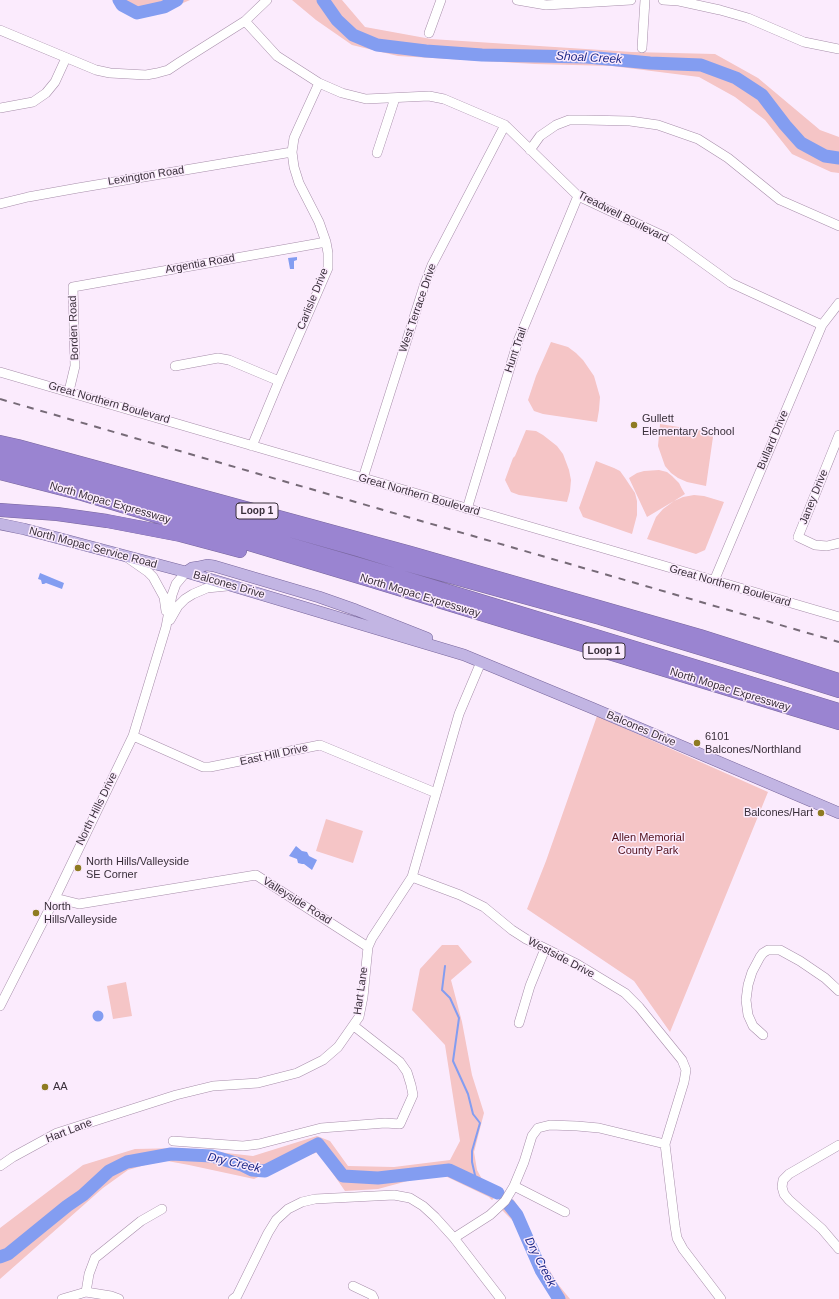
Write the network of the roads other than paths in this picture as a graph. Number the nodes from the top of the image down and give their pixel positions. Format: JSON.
{"nodes":[{"id":1,"x":267,"y":0,"type":"edge"},
{"id":2,"x":441,"y":0,"type":"edge"},
{"id":3,"x":517,"y":0,"type":"edge"},
{"id":4,"x":631,"y":0,"type":"edge"},
{"id":5,"x":645,"y":0,"type":"edge"},
{"id":6,"x":663,"y":0,"type":"edge"},
{"id":7,"x":547,"y":2,"type":"edge"},
{"id":8,"x":244,"y":21,"type":"junction"},
{"id":9,"x":0,"y":30,"type":"edge"},
{"id":10,"x":430,"y":33,"type":"dead end"},
{"id":11,"x":642,"y":48,"type":"dead end"},
{"id":12,"x":839,"y":49,"type":"edge"},
{"id":13,"x":66,"y":58,"type":"junction"},
{"id":14,"x":319,"y":83,"type":"junction"},
{"id":15,"x":395,"y":98,"type":"junction"},
{"id":16,"x":0,"y":108,"type":"edge"},
{"id":17,"x":505,"y":125,"type":"junction"},
{"id":18,"x":530,"y":150,"type":"junction"},
{"id":19,"x":292,"y":152,"type":"junction"},
{"id":20,"x":376,"y":153,"type":"dead end"},
{"id":21,"x":578,"y":196,"type":"junction"},
{"id":22,"x":0,"y":204,"type":"edge"},
{"id":23,"x":839,"y":226,"type":"edge"},
{"id":24,"x":326,"y":242,"type":"junction"},
{"id":25,"x":73,"y":287,"type":"joint"},
{"id":26,"x":839,"y":303,"type":"edge"},
{"id":27,"x":822,"y":325,"type":"junction"},
{"id":28,"x":175,"y":366,"type":"dead end"},
{"id":29,"x":0,"y":372,"type":"edge"},
{"id":30,"x":278,"y":381,"type":"junction"},
{"id":31,"x":69,"y":391,"type":"junction"},
{"id":32,"x":839,"y":435,"type":"edge"},
{"id":33,"x":0,"y":436,"type":"edge"},
{"id":34,"x":0,"y":442,"type":"edge"},
{"id":35,"x":18,"y":446,"type":"junction"},
{"id":36,"x":252,"y":446,"type":"junction"},
{"id":37,"x":0,"y":452,"type":"edge"},
{"id":38,"x":0,"y":462,"type":"edge"},
{"id":39,"x":0,"y":473,"type":"edge"},
{"id":40,"x":363,"y":478,"type":"junction"},
{"id":41,"x":467,"y":508,"type":"junction"},
{"id":42,"x":0,"y":510,"type":"edge"},
{"id":43,"x":0,"y":524,"type":"edge"},
{"id":44,"x":839,"y":543,"type":"edge"},
{"id":45,"x":359,"y":550,"type":"junction"},
{"id":46,"x":272,"y":552,"type":"junction"},
{"id":47,"x":124,"y":556,"type":"junction"},
{"id":48,"x":186,"y":572,"type":"junction"},
{"id":49,"x":496,"y":578,"type":"junction"},
{"id":50,"x":714,"y":581,"type":"junction"},
{"id":51,"x":231,"y":585,"type":"junction"},
{"id":52,"x":839,"y":617,"type":"edge"},
{"id":53,"x":166,"y":627,"type":"junction"},
{"id":54,"x":464,"y":655,"type":"junction"},
{"id":55,"x":481,"y":662,"type":"junction"},
{"id":56,"x":839,"y":680,"type":"edge"},
{"id":57,"x":839,"y":691,"type":"edge"},
{"id":58,"x":839,"y":710,"type":"edge"},
{"id":59,"x":839,"y":723,"type":"edge"},
{"id":60,"x":133,"y":736,"type":"junction"},
{"id":61,"x":436,"y":793,"type":"junction"},
{"id":62,"x":839,"y":813,"type":"edge"},
{"id":63,"x":412,"y":877,"type":"junction"},
{"id":64,"x":55,"y":898,"type":"junction"},
{"id":65,"x":368,"y":947,"type":"junction"},
{"id":66,"x":545,"y":948,"type":"junction"},
{"id":67,"x":839,"y":991,"type":"edge"},
{"id":68,"x":0,"y":1006,"type":"edge"},
{"id":69,"x":520,"y":1023,"type":"dead end"},
{"id":70,"x":354,"y":1026,"type":"junction"},
{"id":71,"x":763,"y":1035,"type":"dead end"},
{"id":72,"x":173,"y":1141,"type":"dead end"},
{"id":73,"x":665,"y":1144,"type":"junction"},
{"id":74,"x":839,"y":1144,"type":"edge"},
{"id":75,"x":0,"y":1166,"type":"edge"},
{"id":76,"x":514,"y":1186,"type":"junction"},
{"id":77,"x":162,"y":1209,"type":"dead end"},
{"id":78,"x":566,"y":1212,"type":"dead end"},
{"id":79,"x":454,"y":1238,"type":"junction"},
{"id":80,"x":839,"y":1249,"type":"edge"},
{"id":81,"x":353,"y":1286,"type":"dead end"},
{"id":82,"x":86,"y":1292,"type":"junction"},
{"id":83,"x":237,"y":1298,"type":"edge"},
{"id":84,"x":62,"y":1299,"type":"edge"},
{"id":85,"x":119,"y":1299,"type":"edge"},
{"id":86,"x":374,"y":1299,"type":"edge"},
{"id":87,"x":500,"y":1299,"type":"edge"},
{"id":88,"x":722,"y":1299,"type":"edge"}],
"edges":[{"from":1,"to":8,"type":"street"},
{"from":2,"to":10,"type":"street"},
{"from":3,"to":7,"type":"street"},
{"from":4,"to":7,"type":"street"},
{"from":5,"to":11,"type":"street"},
{"from":6,"to":12,"type":"street"},
{"from":8,"to":13,"type":"street"},
{"from":8,"to":14,"type":"street","name":"Treadwell Boulevard"},
{"from":9,"to":13,"type":"street"},
{"from":13,"to":16,"type":"street"},
{"from":14,"to":15,"type":"street","name":"Treadwell Boulevard"},
{"from":14,"to":19,"type":"street","name":"Carlisle Drive"},
{"from":15,"to":17,"type":"street","name":"Treadwell Boulevard"},
{"from":15,"to":20,"type":"street"},
{"from":17,"to":18,"type":"street","name":"Treadwell Boulevard"},
{"from":17,"to":40,"type":"street","name":"West Terrace Drive"},
{"from":18,"to":21,"type":"street","name":"Treadwell Boulevard"},
{"from":18,"to":23,"type":"street"},
{"from":19,"to":22,"type":"street","name":"Lexington Road"},
{"from":19,"to":24,"type":"street","name":"Carlisle Drive"},
{"from":21,"to":27,"type":"street","name":"Treadwell Boulevard"},
{"from":21,"to":41,"type":"street","name":"Hunt Trail"},
{"from":24,"to":25,"type":"street","name":"Argentia Road"},
{"from":24,"to":30,"type":"street","name":"Carlisle Drive"},
{"from":25,"to":31,"type":"street","name":"Borden Road"},
{"from":26,"to":27,"type":"street","name":"Bullard Drive"},
{"from":27,"to":50,"type":"street","name":"Bullard Drive"},
{"from":28,"to":30,"type":"street"},
{"from":29,"to":31,"type":"street","name":"Great Northern Boulevard"},
{"from":30,"to":36,"type":"street","name":"Carlisle Drive"},
{"from":31,"to":36,"type":"street","name":"Great Northern Boulevard"},
{"from":32,"to":44,"type":"street","name":"Janey Drive"},
{"from":33,"to":35,"type":"highway"},
{"from":34,"to":35,"type":"highway","number":"Loop 1"},
{"from":35,"to":49,"type":"highway","number":"Loop 1"},
{"from":36,"to":40,"type":"street","name":"Great Northern Boulevard"},
{"from":37,"to":45,"type":"highway"},
{"from":38,"to":58,"type":"highway"},
{"from":39,"to":46,"type":"highway","name":"North Mopac Expressway","number":"Loop 1"},
{"from":40,"to":41,"type":"street","name":"Great Northern Boulevard"},
{"from":41,"to":50,"type":"street","name":"Great Northern Boulevard"},
{"from":42,"to":46,"type":"highway"},
{"from":43,"to":47,"type":"main road","name":"North Mopac Service Road"},
{"from":45,"to":49,"type":"highway"},
{"from":45,"to":57,"type":"highway"},
{"from":46,"to":59,"type":"highway","name":"North Mopac Expressway","number":"Loop 1"},
{"from":47,"to":48,"type":"main road","name":"North Mopac Service Road"},
{"from":47,"to":53,"type":"street"},
{"from":48,"to":51,"type":"main road","name":"Balcones Drive"},
{"from":48,"to":53,"type":"street","name":"North Hills Drive"},
{"from":48,"to":54,"type":"main road","name":"Balcones Drive"},
{"from":49,"to":56,"type":"highway","number":"Loop 1"},
{"from":50,"to":52,"type":"street","name":"Great Northern Boulevard"},
{"from":51,"to":53,"type":"street","name":"North Hills Drive"},
{"from":51,"to":54,"type":"main road","name":"Balcones Drive"},
{"from":53,"to":60,"type":"street","name":"North Hills Drive"},
{"from":54,"to":55,"type":"main road","name":"Balcones Drive"},
{"from":55,"to":61,"type":"street","name":"Hart Lane"},
{"from":55,"to":62,"type":"main road","name":"Balcones Drive"},
{"from":60,"to":61,"type":"street","name":"East Hill Drive"},
{"from":60,"to":64,"type":"street","name":"North Hills Drive"},
{"from":61,"to":63,"type":"street","name":"Hart Lane"},
{"from":63,"to":65,"type":"street","name":"Hart Lane"},
{"from":63,"to":66,"type":"street","name":"Westside Drive"},
{"from":64,"to":65,"type":"street","name":"Valleyside Road"},
{"from":64,"to":68,"type":"street","name":"North Hills Drive"},
{"from":65,"to":70,"type":"street","name":"Hart Lane"},
{"from":66,"to":69,"type":"street"},
{"from":66,"to":73,"type":"street","name":"Westside Drive"},
{"from":67,"to":71,"type":"street"},
{"from":70,"to":72,"type":"street"},
{"from":70,"to":75,"type":"street","name":"Hart Lane"},
{"from":73,"to":76,"type":"street"},
{"from":73,"to":88,"type":"street"},
{"from":74,"to":80,"type":"street"},
{"from":76,"to":78,"type":"street"},
{"from":76,"to":79,"type":"street"},
{"from":77,"to":82,"type":"street"},
{"from":79,"to":83,"type":"street"},
{"from":79,"to":87,"type":"street"},
{"from":81,"to":86,"type":"street"},
{"from":82,"to":84,"type":"street"},
{"from":82,"to":85,"type":"street"}]}
